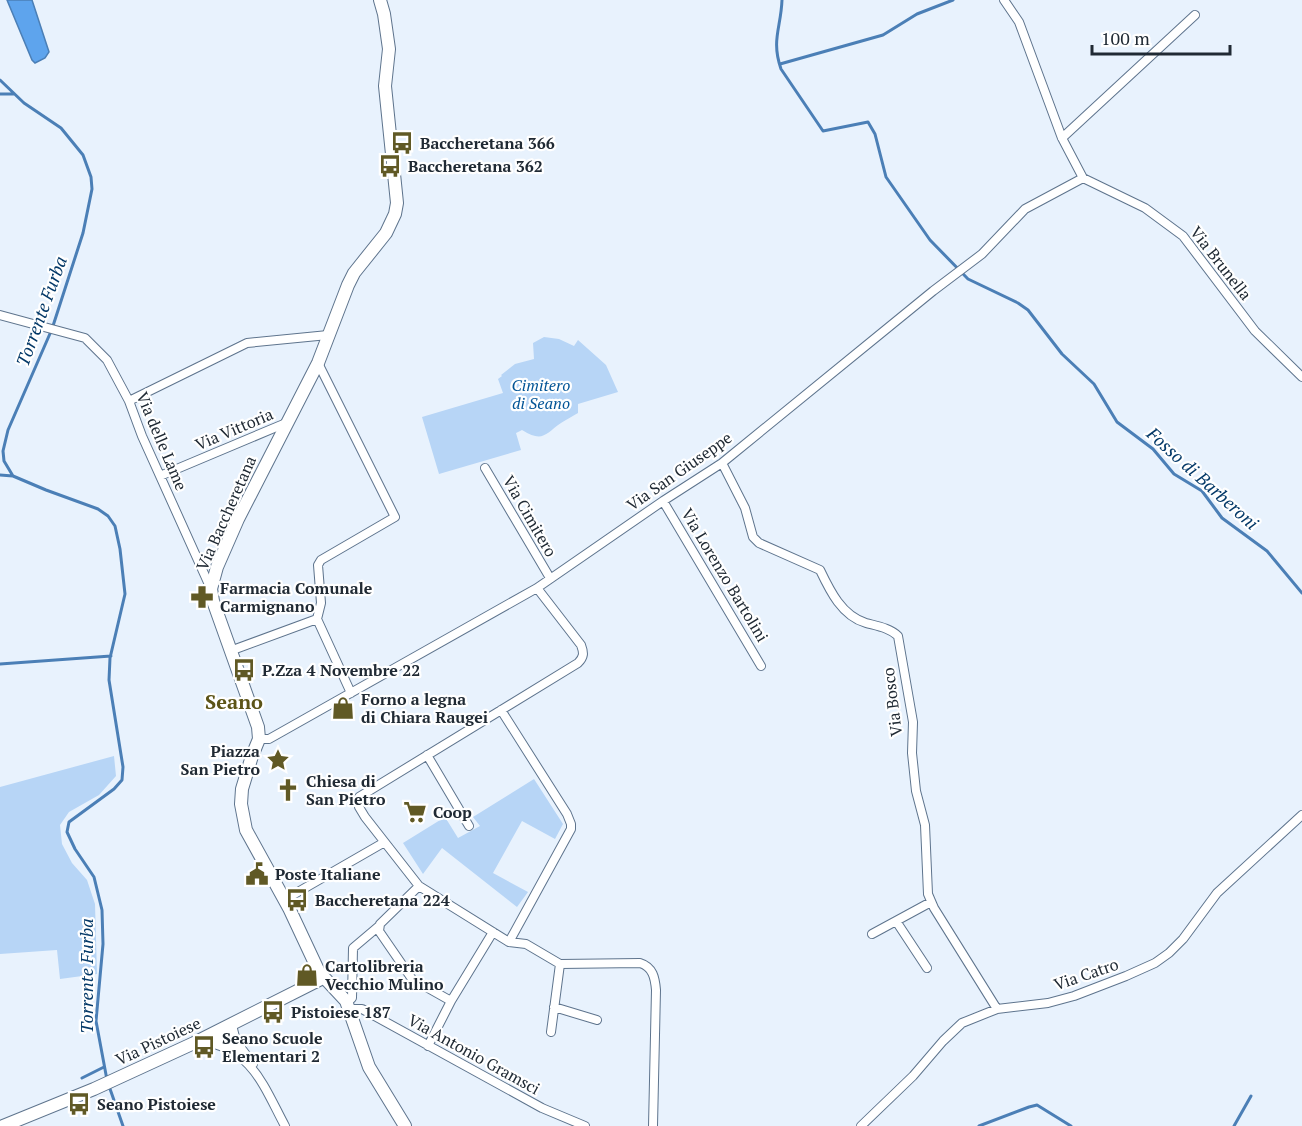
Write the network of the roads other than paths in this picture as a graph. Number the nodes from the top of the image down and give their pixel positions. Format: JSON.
{"nodes":[{"id":1,"x":380,"y":0,"type":"edge"},
{"id":2,"x":1004,"y":0,"type":"edge"},
{"id":3,"x":1195,"y":15,"type":"dead end"},
{"id":4,"x":1062,"y":138,"type":"junction"},
{"id":5,"x":1083,"y":178,"type":"junction"},
{"id":6,"x":0,"y":315,"type":"edge"},
{"id":7,"x":328,"y":335,"type":"junction"},
{"id":8,"x":318,"y":363,"type":"junction"},
{"id":9,"x":1302,"y":377,"type":"edge"},
{"id":10,"x":129,"y":401,"type":"junction"},
{"id":11,"x":286,"y":423,"type":"junction"},
{"id":12,"x":722,"y":463,"type":"junction"},
{"id":13,"x":485,"y":468,"type":"dead end"},
{"id":14,"x":160,"y":476,"type":"junction"},
{"id":15,"x":663,"y":501,"type":"junction"},
{"id":16,"x":550,"y":578,"type":"junction"},
{"id":17,"x":211,"y":588,"type":"junction"},
{"id":18,"x":537,"y":588,"type":"junction"},
{"id":19,"x":317,"y":619,"type":"junction"},
{"id":20,"x":230,"y":651,"type":"junction"},
{"id":21,"x":761,"y":666,"type":"dead end"},
{"id":22,"x":351,"y":693,"type":"junction"},
{"id":23,"x":501,"y":710,"type":"junction"},
{"id":24,"x":262,"y":739,"type":"junction"},
{"id":25,"x":427,"y":755,"type":"junction"},
{"id":26,"x":1302,"y":815,"type":"edge"},
{"id":27,"x":470,"y":826,"type":"dead end"},
{"id":28,"x":383,"y":843,"type":"junction"},
{"id":29,"x":419,"y":886,"type":"junction"},
{"id":30,"x":284,"y":900,"type":"junction"},
{"id":31,"x":931,"y":902,"type":"junction"},
{"id":32,"x":896,"y":921,"type":"junction"},
{"id":33,"x":379,"y":929,"type":"junction"},
{"id":34,"x":493,"y":932,"type":"junction"},
{"id":35,"x":872,"y":934,"type":"dead end"},
{"id":36,"x":509,"y":942,"type":"junction"},
{"id":37,"x":560,"y":964,"type":"junction"},
{"id":38,"x":927,"y":968,"type":"dead end"},
{"id":39,"x":323,"y":978,"type":"junction"},
{"id":40,"x":451,"y":1001,"type":"junction"},
{"id":41,"x":348,"y":1006,"type":"junction"},
{"id":42,"x":554,"y":1007,"type":"junction"},
{"id":43,"x":997,"y":1009,"type":"junction"},
{"id":44,"x":597,"y":1020,"type":"dead end"},
{"id":45,"x":232,"y":1025,"type":"junction"},
{"id":46,"x":551,"y":1032,"type":"dead end"},
{"id":47,"x":212,"y":1035,"type":"junction"},
{"id":48,"x":199,"y":1041,"type":"junction"},
{"id":49,"x":428,"y":1046,"type":"junction"},
{"id":50,"x":241,"y":1048,"type":"junction"},
{"id":51,"x":256,"y":1073,"type":"junction"},
{"id":52,"x":16,"y":1124,"type":"edge"},
{"id":53,"x":3,"y":1126,"type":"edge"},
{"id":54,"x":285,"y":1126,"type":"edge"},
{"id":55,"x":405,"y":1126,"type":"edge"},
{"id":56,"x":585,"y":1126,"type":"edge"},
{"id":57,"x":653,"y":1126,"type":"edge"},
{"id":58,"x":861,"y":1126,"type":"edge"}],
"edges":[{"from":1,"to":7,"type":"street","name":"Via Baccheretana"},
{"from":2,"to":4,"type":"street"},
{"from":3,"to":4,"type":"street"},
{"from":4,"to":5,"type":"street"},
{"from":5,"to":9,"type":"street","name":"Via Brunella"},
{"from":5,"to":12,"type":"street","name":"Via San Giuseppe"},
{"from":6,"to":10,"type":"street","name":"Via delle Lame"},
{"from":7,"to":8,"type":"street","name":"Via Baccheretana"},
{"from":7,"to":10,"type":"street"},
{"from":8,"to":11,"type":"street","name":"Via Baccheretana"},
{"from":8,"to":19,"type":"street"},
{"from":10,"to":14,"type":"street","name":"Via delle Lame"},
{"from":11,"to":14,"type":"street","name":"Via Vittoria"},
{"from":11,"to":17,"type":"street","name":"Via Baccheretana"},
{"from":12,"to":15,"type":"street","name":"Via San Giuseppe"},
{"from":12,"to":31,"type":"street","name":"Via Bosco"},
{"from":13,"to":16,"type":"street","name":"Via Cimitero"},
{"from":14,"to":17,"type":"street","name":"Via delle Lame"},
{"from":15,"to":16,"type":"street","name":"Via San Giuseppe"},
{"from":15,"to":21,"type":"street","name":"Via Lorenzo Bartolini"},
{"from":16,"to":18,"type":"street","name":"Via San Giuseppe"},
{"from":17,"to":20,"type":"street","name":"Via Baccheretana"},
{"from":18,"to":22,"type":"street","name":"Via San Giuseppe"},
{"from":18,"to":23,"type":"street"},
{"from":19,"to":20,"type":"street"},
{"from":19,"to":22,"type":"street"},
{"from":20,"to":24,"type":"street","name":"Via Baccheretana"},
{"from":22,"to":24,"type":"street","name":"Via San Giuseppe"},
{"from":23,"to":25,"type":"street"},
{"from":23,"to":36,"type":"street"},
{"from":24,"to":30,"type":"street"},
{"from":25,"to":27,"type":"street"},
{"from":25,"to":28,"type":"street"},
{"from":26,"to":43,"type":"street","name":"Via Catro"},
{"from":28,"to":29,"type":"street"},
{"from":28,"to":30,"type":"street"},
{"from":29,"to":33,"type":"street"},
{"from":29,"to":34,"type":"street"},
{"from":30,"to":39,"type":"street"},
{"from":31,"to":32,"type":"street"},
{"from":31,"to":43,"type":"street","name":"Via Bosco"},
{"from":32,"to":35,"type":"street"},
{"from":32,"to":38,"type":"street"},
{"from":33,"to":40,"type":"street"},
{"from":33,"to":41,"type":"street"},
{"from":34,"to":36,"type":"street"},
{"from":34,"to":40,"type":"street"},
{"from":36,"to":37,"type":"street"},
{"from":37,"to":42,"type":"street"},
{"from":37,"to":57,"type":"street"},
{"from":39,"to":41,"type":"street"},
{"from":39,"to":45,"type":"street","name":"Via Pistoiese"},
{"from":40,"to":49,"type":"street"},
{"from":41,"to":49,"type":"street","name":"Via Antonio Gramsci"},
{"from":41,"to":55,"type":"street"},
{"from":42,"to":44,"type":"street"},
{"from":42,"to":46,"type":"street"},
{"from":43,"to":58,"type":"street","name":"Via Catro"},
{"from":45,"to":47,"type":"street","name":"Via Pistoiese"},
{"from":45,"to":50,"type":"street"},
{"from":47,"to":48,"type":"street","name":"Via Pistoiese"},
{"from":47,"to":50,"type":"street"},
{"from":48,"to":51,"type":"street"},
{"from":48,"to":52,"type":"street","name":"Via Pistoiese"},
{"from":49,"to":56,"type":"street","name":"Via Antonio Gramsci"},
{"from":50,"to":51,"type":"street"},
{"from":51,"to":54,"type":"street"},
{"from":52,"to":53,"type":"street","name":"Via Pistoiese"}]}
